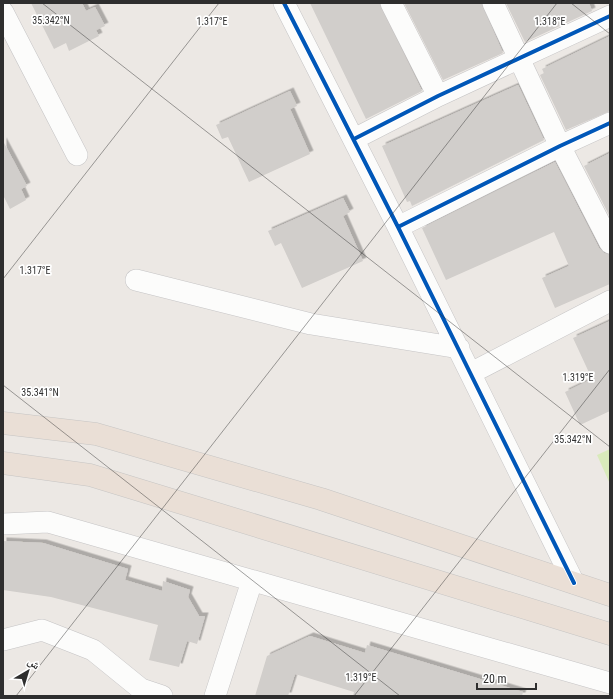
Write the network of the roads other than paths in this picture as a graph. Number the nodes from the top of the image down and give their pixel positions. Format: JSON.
{"nodes":[{"id":1,"x":284,"y":3,"type":"edge"},
{"id":2,"x":391,"y":3,"type":"edge"},
{"id":3,"x":493,"y":3,"type":"edge"},
{"id":4,"x":3,"y":12,"type":"edge"},
{"id":5,"x":604,"y":13,"type":"edge"},
{"id":6,"x":520,"y":58,"type":"junction"},
{"id":7,"x":438,"y":96,"type":"junction"},
{"id":8,"x":610,"y":123,"type":"edge"},
{"id":9,"x":354,"y":139,"type":"junction"},
{"id":10,"x":560,"y":146,"type":"junction"},
{"id":11,"x":77,"y":155,"type":"dead end"},
{"id":12,"x":398,"y":227,"type":"junction"},
{"id":13,"x":610,"y":243,"type":"edge"},
{"id":14,"x":136,"y":280,"type":"dead end"},
{"id":15,"x":610,"y":301,"type":"edge"},
{"id":16,"x":458,"y":348,"type":"junction"},
{"id":17,"x":471,"y":373,"type":"junction"},
{"id":18,"x":3,"y":423,"type":"edge"},
{"id":19,"x":3,"y":463,"type":"edge"},
{"id":20,"x":3,"y":524,"type":"edge"},
{"id":21,"x":252,"y":581,"type":"junction"},
{"id":22,"x":574,"y":583,"type":"junction"},
{"id":23,"x":610,"y":595,"type":"edge"},
{"id":24,"x":610,"y":634,"type":"edge"},
{"id":25,"x":3,"y":640,"type":"edge"},
{"id":26,"x":610,"y":683,"type":"edge"},
{"id":27,"x":162,"y":696,"type":"edge"},
{"id":28,"x":215,"y":696,"type":"edge"}],
"edges":[{"from":1,"to":9,"type":"street"},
{"from":2,"to":7,"type":"street"},
{"from":3,"to":6,"type":"street"},
{"from":4,"to":11,"type":"street"},
{"from":5,"to":6,"type":"street"},
{"from":6,"to":7,"type":"street"},
{"from":6,"to":10,"type":"street"},
{"from":7,"to":9,"type":"street"},
{"from":8,"to":10,"type":"street"},
{"from":9,"to":12,"type":"street"},
{"from":10,"to":12,"type":"street"},
{"from":10,"to":13,"type":"street"},
{"from":12,"to":16,"type":"street"},
{"from":14,"to":16,"type":"street"},
{"from":15,"to":17,"type":"street"},
{"from":16,"to":17,"type":"street"},
{"from":17,"to":22,"type":"street"},
{"from":18,"to":22,"type":"highway"},
{"from":19,"to":24,"type":"highway"},
{"from":20,"to":21,"type":"street"},
{"from":21,"to":26,"type":"street"},
{"from":21,"to":28,"type":"street"},
{"from":22,"to":23,"type":"highway"},
{"from":25,"to":27,"type":"street"}]}
